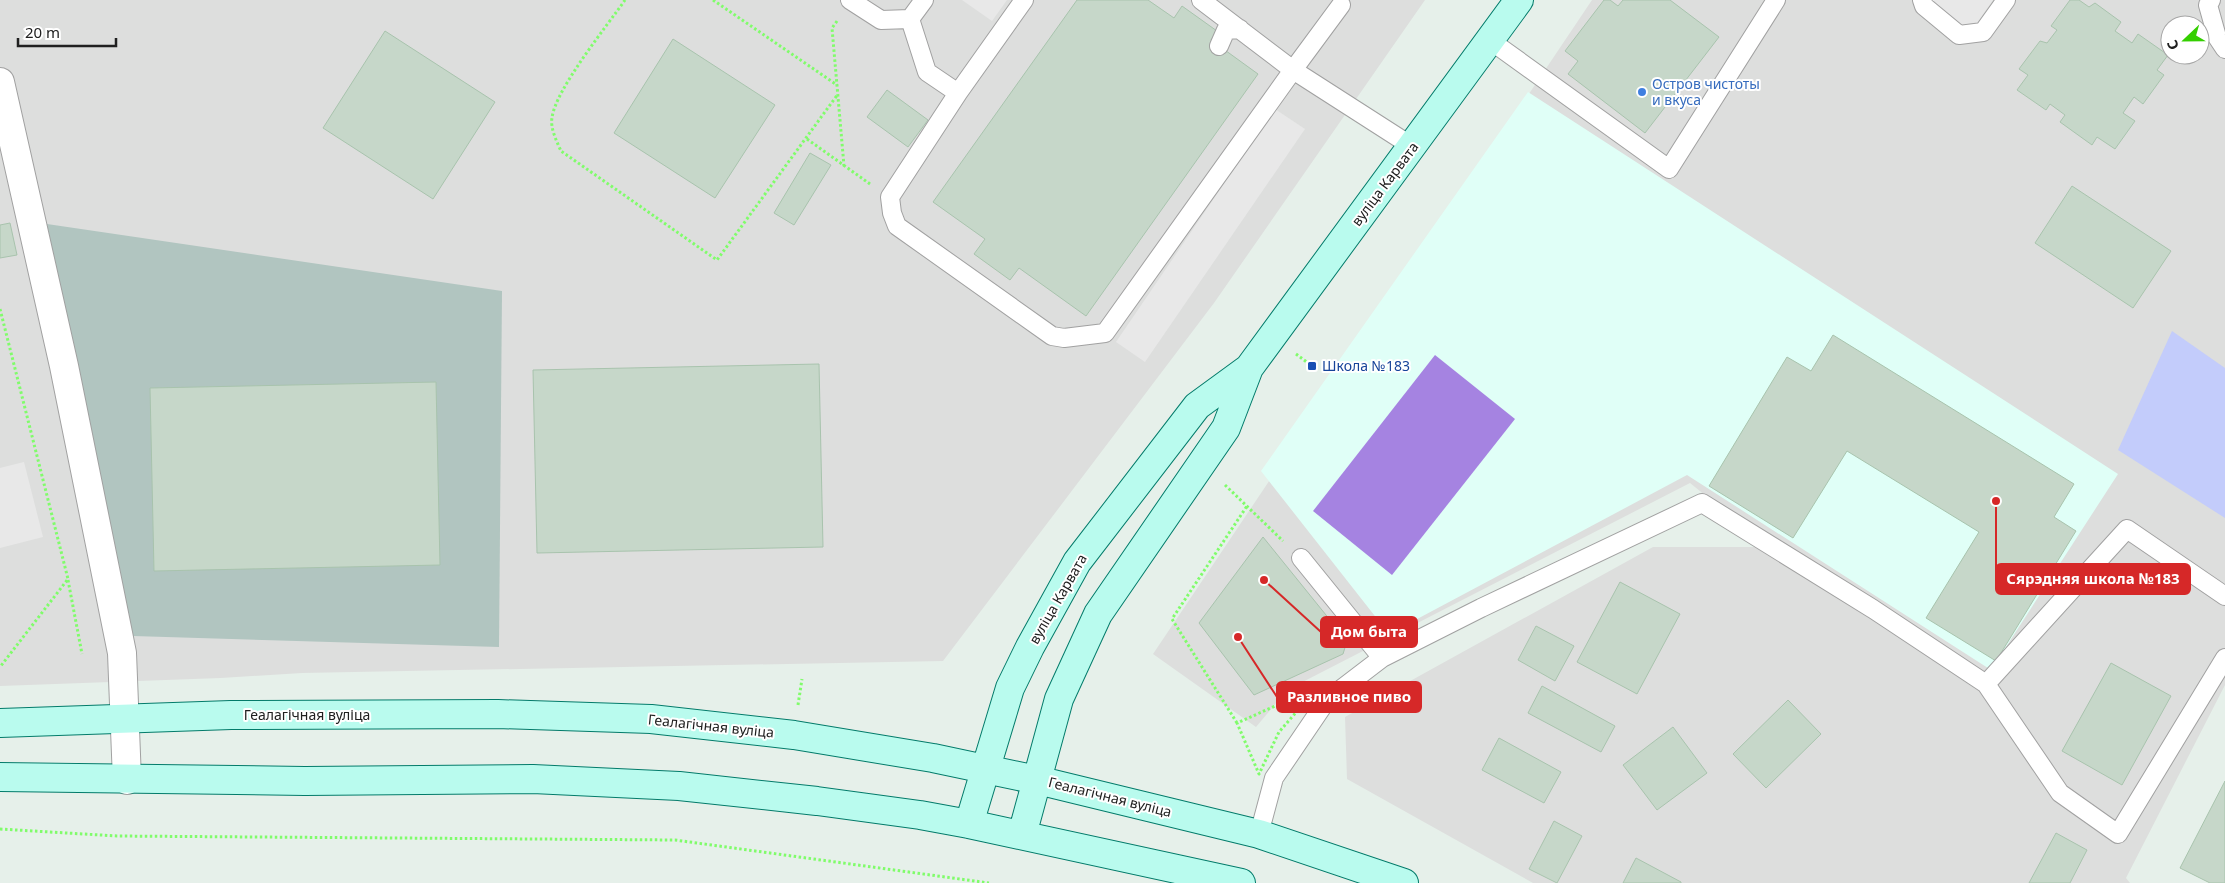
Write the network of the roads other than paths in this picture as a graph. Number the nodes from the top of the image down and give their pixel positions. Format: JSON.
{"nodes":[{"id":1,"x":924,"y":0,"type":"edge"},
{"id":2,"x":1024,"y":0,"type":"edge"},
{"id":3,"x":1201,"y":0,"type":"edge"},
{"id":4,"x":1519,"y":0,"type":"edge"},
{"id":5,"x":1776,"y":0,"type":"edge"},
{"id":6,"x":1922,"y":0,"type":"edge"},
{"id":7,"x":2006,"y":0,"type":"edge"},
{"id":8,"x":2211,"y":0,"type":"edge"},
{"id":9,"x":851,"y":1,"type":"edge"},
{"id":10,"x":1341,"y":6,"type":"dead end"},
{"id":11,"x":910,"y":19,"type":"junction"},
{"id":12,"x":1240,"y":29,"type":"junction"},
{"id":13,"x":1491,"y":41,"type":"junction"},
{"id":14,"x":1219,"y":46,"type":"dead end"},
{"id":15,"x":2225,"y":49,"type":"edge"},
{"id":16,"x":1292,"y":70,"type":"junction"},
{"id":17,"x":0,"y":82,"type":"edge"},
{"id":18,"x":958,"y":93,"type":"junction"},
{"id":19,"x":1413,"y":147,"type":"junction"},
{"id":20,"x":1249,"y":368,"type":"junction"},
{"id":21,"x":1301,"y":558,"type":"road end"},
{"id":22,"x":2225,"y":596,"type":"edge"},
{"id":23,"x":1382,"y":658,"type":"junction"},
{"id":24,"x":2225,"y":658,"type":"edge"},
{"id":25,"x":1986,"y":684,"type":"junction"},
{"id":26,"x":124,"y":718,"type":"junction"},
{"id":27,"x":0,"y":723,"type":"edge"},
{"id":28,"x":985,"y":769,"type":"junction"},
{"id":29,"x":0,"y":777,"type":"edge"},
{"id":30,"x":127,"y":780,"type":"junction"},
{"id":31,"x":1037,"y":780,"type":"junction"},
{"id":32,"x":969,"y":824,"type":"junction"},
{"id":33,"x":1259,"y":834,"type":"junction"},
{"id":34,"x":1022,"y":835,"type":"junction"},
{"id":35,"x":1241,"y":883,"type":"edge"},
{"id":36,"x":1404,"y":883,"type":"edge"}],
"edges":[{"from":1,"to":11,"type":"lane"},
{"from":2,"to":18,"type":"lane"},
{"from":3,"to":12,"type":"lane"},
{"from":4,"to":13,"type":"street","name":"вуліца Карвата"},
{"from":5,"to":13,"type":"lane"},
{"from":6,"to":7,"type":"lane"},
{"from":8,"to":15,"type":"lane"},
{"from":9,"to":11,"type":"lane"},
{"from":10,"to":16,"type":"lane"},
{"from":11,"to":18,"type":"lane"},
{"from":12,"to":14,"type":"lane"},
{"from":12,"to":16,"type":"lane"},
{"from":13,"to":19,"type":"street","name":"вуліца Карвата"},
{"from":16,"to":18,"type":"lane"},
{"from":16,"to":19,"type":"lane"},
{"from":17,"to":26,"type":"street"},
{"from":19,"to":20,"type":"street","name":"вуліца Карвата"},
{"from":20,"to":28,"type":"street","name":"вуліца Карвата"},
{"from":20,"to":31,"type":"street","name":"вуліца Карвата"},
{"from":21,"to":23,"type":"lane"},
{"from":22,"to":25,"type":"lane"},
{"from":23,"to":25,"type":"lane"},
{"from":23,"to":33,"type":"lane"},
{"from":24,"to":25,"type":"lane"},
{"from":26,"to":27,"type":"street","name":"Геалагічная вуліца"},
{"from":26,"to":28,"type":"street","name":"Геалагічная вуліца"},
{"from":26,"to":30,"type":"street"},
{"from":28,"to":31,"type":"street","name":"Геалагічная вуліца"},
{"from":28,"to":32,"type":"street","name":"вуліца Карвата"},
{"from":29,"to":30,"type":"street"},
{"from":30,"to":32,"type":"street"},
{"from":31,"to":33,"type":"street","name":"Геалагічная вуліца"},
{"from":31,"to":34,"type":"street","name":"вуліца Карвата"},
{"from":32,"to":34,"type":"street"},
{"from":33,"to":36,"type":"street","name":"Геалагічная вуліца"},
{"from":34,"to":35,"type":"street"}]}
